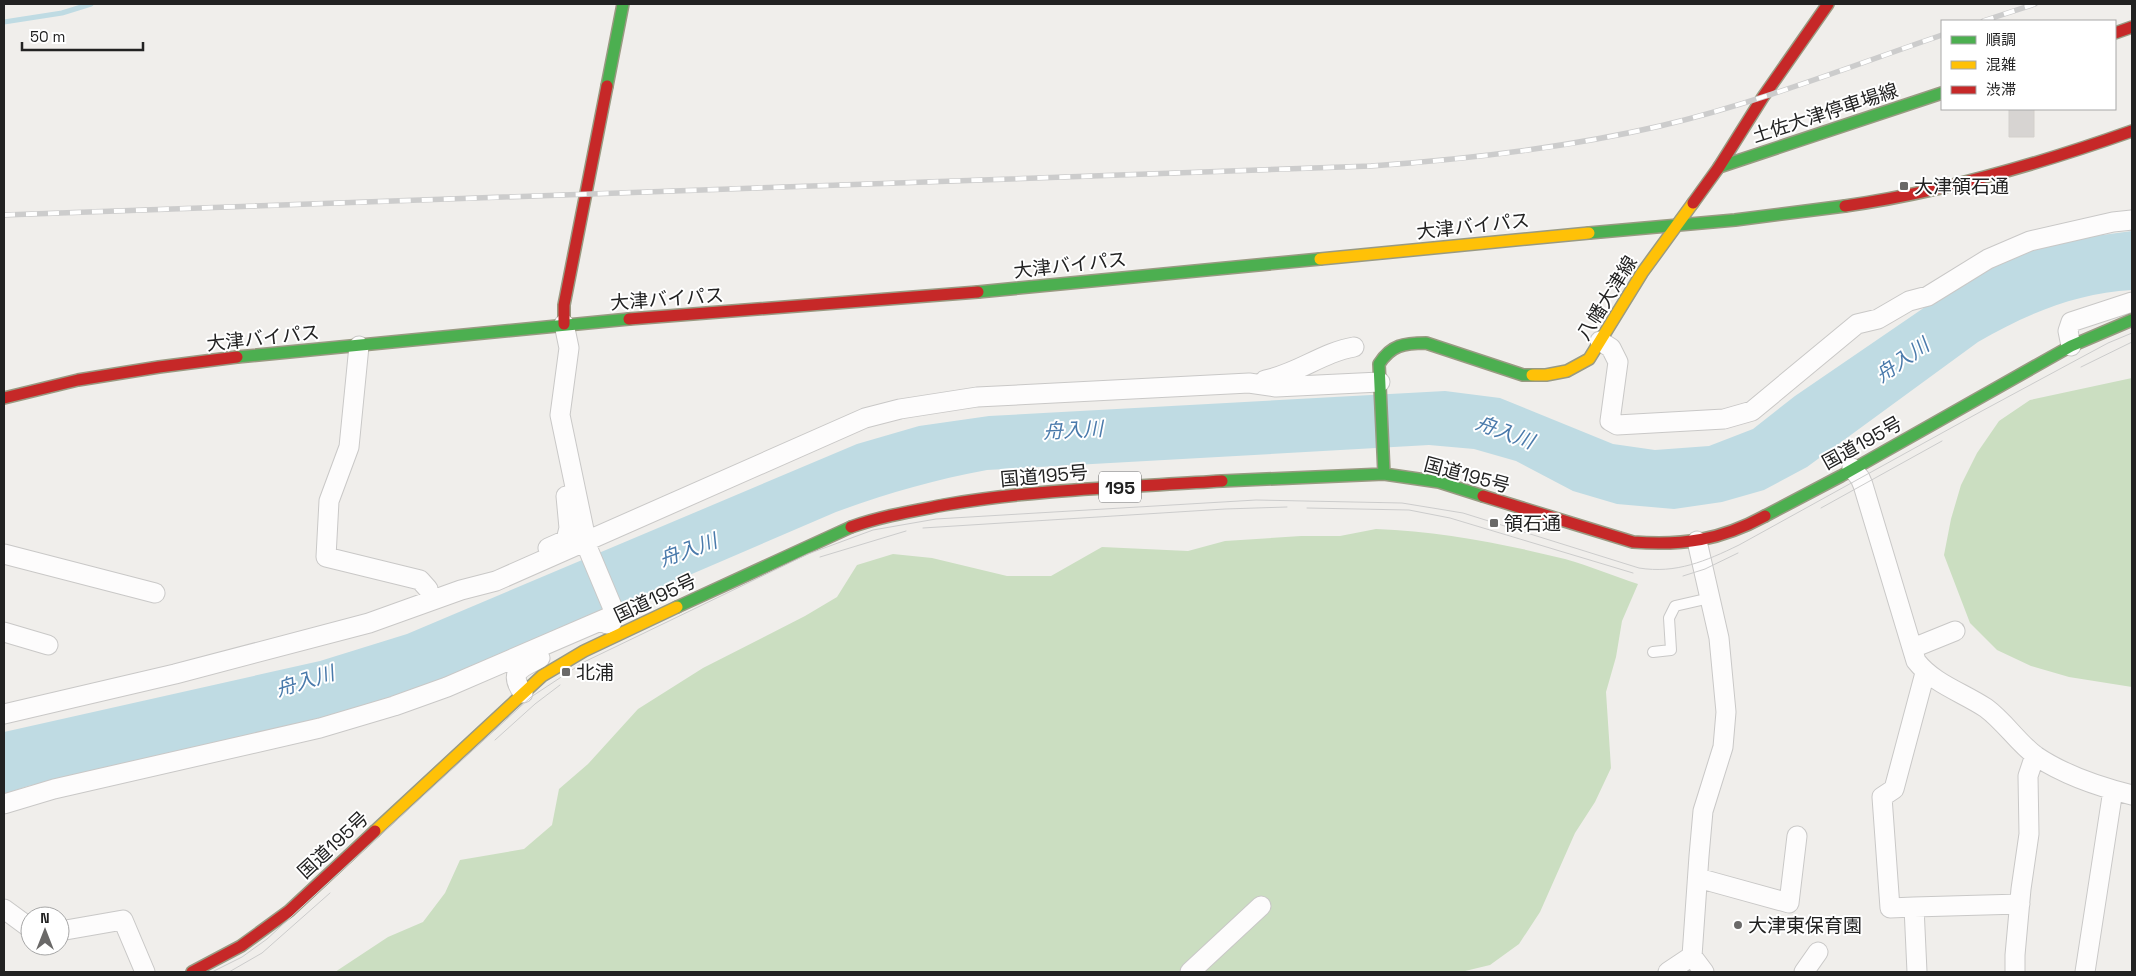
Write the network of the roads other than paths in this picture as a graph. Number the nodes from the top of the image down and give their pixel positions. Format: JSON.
{"nodes":[{"id":1,"x":623,"y":4,"type":"edge"},
{"id":2,"x":1828,"y":4,"type":"edge"},
{"id":3,"x":2132,"y":27,"type":"edge"},
{"id":4,"x":2116,"y":33,"type":"edge"},
{"id":5,"x":1941,"y":93,"type":"edge"},
{"id":6,"x":2132,"y":130,"type":"edge"},
{"id":7,"x":1720,"y":167,"type":"junction"},
{"id":8,"x":2132,"y":220,"type":"edge"},
{"id":9,"x":1677,"y":224,"type":"junction"},
{"id":10,"x":1926,"y":282,"type":"dead end"},
{"id":11,"x":2132,"y":302,"type":"edge"},
{"id":12,"x":2132,"y":320,"type":"edge"},
{"id":13,"x":564,"y":324,"type":"junction"},
{"id":14,"x":1857,"y":324,"type":"junction"},
{"id":15,"x":1600,"y":341,"type":"junction"},
{"id":16,"x":359,"y":346,"type":"junction"},
{"id":17,"x":2071,"y":346,"type":"junction"},
{"id":18,"x":1354,"y":348,"type":"dead end"},
{"id":19,"x":1249,"y":383,"type":"junction"},
{"id":20,"x":1380,"y":385,"type":"junction"},
{"id":21,"x":4,"y":398,"type":"edge"},
{"id":22,"x":561,"y":422,"type":"junction"},
{"id":23,"x":1852,"y":468,"type":"junction"},
{"id":24,"x":1384,"y":474,"type":"junction"},
{"id":25,"x":1697,"y":541,"type":"junction"},
{"id":26,"x":587,"y":545,"type":"junction"},
{"id":27,"x":4,"y":554,"type":"edge"},
{"id":28,"x":428,"y":589,"type":"junction"},
{"id":29,"x":155,"y":593,"type":"dead end"},
{"id":30,"x":1710,"y":598,"type":"junction"},
{"id":31,"x":614,"y":613,"type":"junction"},
{"id":32,"x":385,"y":617,"type":"junction"},
{"id":33,"x":1955,"y":630,"type":"dead end"},
{"id":34,"x":4,"y":632,"type":"edge"},
{"id":35,"x":48,"y":645,"type":"dead end"},
{"id":36,"x":1913,"y":648,"type":"junction"},
{"id":37,"x":1653,"y":652,"type":"dead end"},
{"id":38,"x":1925,"y":672,"type":"junction"},
{"id":39,"x":523,"y":693,"type":"junction"},
{"id":40,"x":4,"y":714,"type":"edge"},
{"id":41,"x":2035,"y":755,"type":"junction"},
{"id":42,"x":2113,"y":790,"type":"junction"},
{"id":43,"x":2132,"y":795,"type":"edge"},
{"id":44,"x":4,"y":804,"type":"edge"},
{"id":45,"x":1797,"y":836,"type":"dead end"},
{"id":46,"x":1698,"y":878,"type":"junction"},
{"id":47,"x":2020,"y":904,"type":"junction"},
{"id":48,"x":1261,"y":906,"type":"dead end"},
{"id":49,"x":1914,"y":907,"type":"junction"},
{"id":50,"x":4,"y":909,"type":"edge"},
{"id":51,"x":20,"y":921,"type":"edge"},
{"id":52,"x":70,"y":929,"type":"edge"},
{"id":53,"x":1818,"y":952,"type":"dead end"},
{"id":54,"x":1692,"y":956,"type":"junction"},
{"id":55,"x":145,"y":972,"type":"edge"},
{"id":56,"x":192,"y":972,"type":"edge"},
{"id":57,"x":1190,"y":972,"type":"edge"},
{"id":58,"x":1668,"y":972,"type":"edge"},
{"id":59,"x":1704,"y":972,"type":"edge"},
{"id":60,"x":1804,"y":972,"type":"edge"},
{"id":61,"x":1917,"y":972,"type":"edge"},
{"id":62,"x":2015,"y":972,"type":"edge"},
{"id":63,"x":2085,"y":972,"type":"edge"}],
"edges":[{"from":1,"to":13,"type":"main road"},
{"from":2,"to":7,"type":"main road","name":"八幡大津線"},
{"from":3,"to":4,"type":"main road"},
{"from":5,"to":7,"type":"main road","name":"土佐大津停車場線"},
{"from":6,"to":9,"type":"main road","name":"大津バイパス"},
{"from":7,"to":9,"type":"main road","name":"八幡大津線"},
{"from":8,"to":14,"type":"street"},
{"from":9,"to":13,"type":"main road","name":"大津バイパス"},
{"from":9,"to":15,"type":"main road","name":"八幡大津線"},
{"from":10,"to":14,"type":"street"},
{"from":11,"to":17,"type":"street"},
{"from":12,"to":17,"type":"main road","name":"国道195号","number":"195"},
{"from":13,"to":16,"type":"main road","name":"大津バイパス"},
{"from":13,"to":22,"type":"street"},
{"from":14,"to":15,"type":"street"},
{"from":15,"to":20,"type":"main road","name":"八幡大津線"},
{"from":16,"to":21,"type":"main road","name":"大津バイパス"},
{"from":16,"to":28,"type":"street"},
{"from":17,"to":23,"type":"main road","name":"国道195号","number":"195"},
{"from":18,"to":19,"type":"street"},
{"from":19,"to":20,"type":"street"},
{"from":19,"to":26,"type":"street"},
{"from":20,"to":24,"type":"main road","name":"八幡大津線"},
{"from":22,"to":26,"type":"street"},
{"from":22,"to":28,"type":"street"},
{"from":23,"to":25,"type":"main road","name":"国道195号","number":"195"},
{"from":23,"to":36,"type":"street"},
{"from":24,"to":25,"type":"main road","name":"国道195号","number":"195"},
{"from":24,"to":39,"type":"main road","name":"国道195号","number":"195"},
{"from":25,"to":30,"type":"street"},
{"from":26,"to":31,"type":"street"},
{"from":26,"to":32,"type":"street"},
{"from":27,"to":29,"type":"street"},
{"from":28,"to":32,"type":"street"},
{"from":30,"to":37,"type":"lane"},
{"from":30,"to":46,"type":"street"},
{"from":31,"to":39,"type":"street"},
{"from":31,"to":44,"type":"street"},
{"from":32,"to":40,"type":"street"},
{"from":33,"to":36,"type":"street"},
{"from":34,"to":35,"type":"street"},
{"from":36,"to":38,"type":"street"},
{"from":38,"to":41,"type":"street"},
{"from":38,"to":49,"type":"street"},
{"from":39,"to":56,"type":"main road","name":"国道195号","number":"195"},
{"from":41,"to":42,"type":"street"},
{"from":41,"to":47,"type":"street"},
{"from":42,"to":43,"type":"street"},
{"from":42,"to":63,"type":"street"},
{"from":45,"to":46,"type":"street"},
{"from":46,"to":54,"type":"street"},
{"from":47,"to":49,"type":"street"},
{"from":47,"to":62,"type":"street"},
{"from":48,"to":57,"type":"street"},
{"from":49,"to":61,"type":"street"},
{"from":50,"to":51,"type":"street"},
{"from":52,"to":55,"type":"street"},
{"from":53,"to":60,"type":"street"},
{"from":54,"to":58,"type":"street"},
{"from":54,"to":59,"type":"street"}]}
